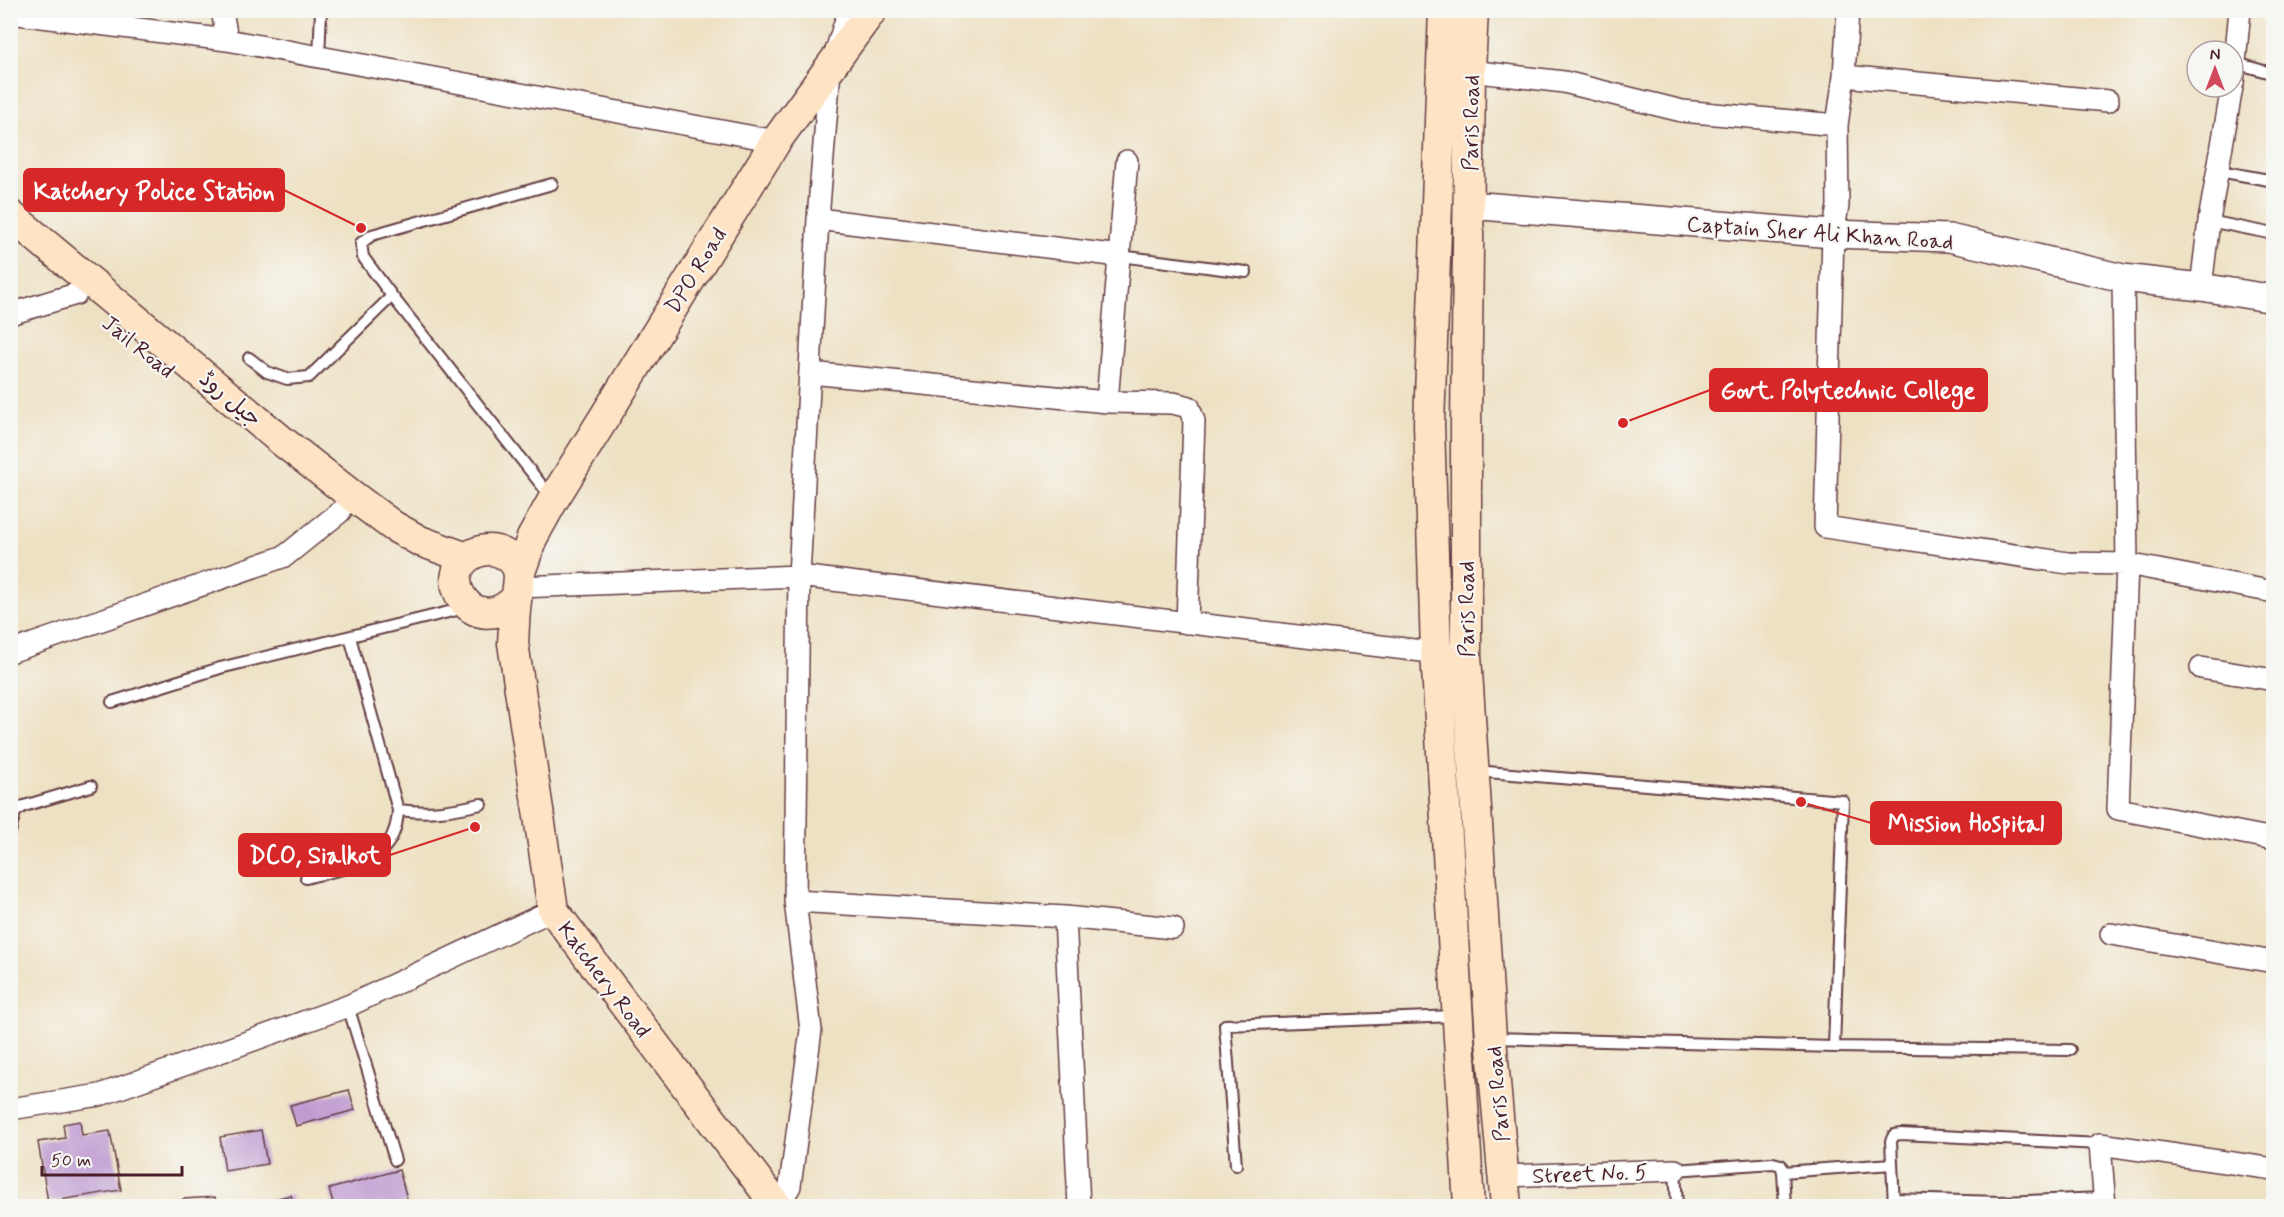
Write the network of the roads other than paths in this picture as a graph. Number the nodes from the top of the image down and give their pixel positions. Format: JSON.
{"nodes":[{"id":1,"x":222,"y":10,"type":"edge"},
{"id":2,"x":321,"y":10,"type":"edge"},
{"id":3,"x":849,"y":10,"type":"edge"},
{"id":4,"x":872,"y":10,"type":"edge"},
{"id":5,"x":1444,"y":10,"type":"edge"},
{"id":6,"x":1473,"y":10,"type":"edge"},
{"id":7,"x":1848,"y":10,"type":"edge"},
{"id":8,"x":2240,"y":10,"type":"edge"},
{"id":9,"x":10,"y":13,"type":"edge"},
{"id":10,"x":79,"y":16,"type":"edge"},
{"id":11,"x":2237,"y":39,"type":"edge"},
{"id":12,"x":227,"y":40,"type":"junction"},
{"id":13,"x":319,"y":58,"type":"junction"},
{"id":14,"x":830,"y":70,"type":"junction"},
{"id":15,"x":1470,"y":71,"type":"junction"},
{"id":16,"x":2274,"y":74,"type":"edge"},
{"id":17,"x":1844,"y":76,"type":"junction"},
{"id":18,"x":2245,"y":77,"type":"edge"},
{"id":19,"x":2231,"y":99,"type":"edge"},
{"id":20,"x":2108,"y":101,"type":"dead end"},
{"id":21,"x":1837,"y":125,"type":"junction"},
{"id":22,"x":776,"y":141,"type":"junction"},
{"id":23,"x":1127,"y":161,"type":"dead end"},
{"id":24,"x":2219,"y":171,"type":"junction"},
{"id":25,"x":2274,"y":181,"type":"edge"},
{"id":26,"x":552,"y":184,"type":"dead end"},
{"id":27,"x":1469,"y":205,"type":"junction"},
{"id":28,"x":10,"y":215,"type":"edge"},
{"id":29,"x":818,"y":219,"type":"junction"},
{"id":30,"x":2209,"y":221,"type":"junction"},
{"id":31,"x":1833,"y":234,"type":"junction"},
{"id":32,"x":2274,"y":234,"type":"edge"},
{"id":33,"x":10,"y":240,"type":"edge"},
{"id":34,"x":1120,"y":256,"type":"junction"},
{"id":35,"x":1246,"y":272,"type":"dead end"},
{"id":36,"x":2123,"y":279,"type":"junction"},
{"id":37,"x":2201,"y":287,"type":"junction"},
{"id":38,"x":87,"y":291,"type":"junction"},
{"id":39,"x":392,"y":296,"type":"junction"},
{"id":40,"x":2274,"y":299,"type":"edge"},
{"id":41,"x":10,"y":314,"type":"edge"},
{"id":42,"x":249,"y":358,"type":"dead end"},
{"id":43,"x":810,"y":373,"type":"junction"},
{"id":44,"x":1107,"y":402,"type":"junction"},
{"id":45,"x":1429,"y":424,"type":"junction"},
{"id":46,"x":1466,"y":427,"type":"junction"},
{"id":47,"x":553,"y":500,"type":"junction"},
{"id":48,"x":340,"y":512,"type":"junction"},
{"id":49,"x":532,"y":538,"type":"junction"},
{"id":50,"x":500,"y":552,"type":"junction"},
{"id":51,"x":2127,"y":564,"type":"junction"},
{"id":52,"x":462,"y":568,"type":"junction"},
{"id":53,"x":799,"y":576,"type":"junction"},
{"id":54,"x":2274,"y":592,"type":"edge"},
{"id":55,"x":513,"y":593,"type":"junction"},
{"id":56,"x":468,"y":607,"type":"junction"},
{"id":57,"x":1187,"y":623,"type":"junction"},
{"id":58,"x":350,"y":637,"type":"junction"},
{"id":59,"x":10,"y":652,"type":"edge"},
{"id":60,"x":1436,"y":652,"type":"junction"},
{"id":61,"x":1466,"y":656,"type":"junction"},
{"id":62,"x":2201,"y":668,"type":"dead end"},
{"id":63,"x":2274,"y":680,"type":"edge"},
{"id":64,"x":112,"y":702,"type":"dead end"},
{"id":65,"x":1475,"y":771,"type":"junction"},
{"id":66,"x":91,"y":786,"type":"dead end"},
{"id":67,"x":481,"y":804,"type":"dead end"},
{"id":68,"x":398,"y":810,"type":"junction"},
{"id":69,"x":10,"y":832,"type":"edge"},
{"id":70,"x":2274,"y":840,"type":"edge"},
{"id":71,"x":306,"y":878,"type":"dead end"},
{"id":72,"x":795,"y":901,"type":"junction"},
{"id":73,"x":553,"y":910,"type":"junction"},
{"id":74,"x":1065,"y":916,"type":"junction"},
{"id":75,"x":1173,"y":928,"type":"dead end"},
{"id":76,"x":2111,"y":934,"type":"dead end"},
{"id":77,"x":2274,"y":962,"type":"edge"},
{"id":78,"x":348,"y":1006,"type":"junction"},
{"id":79,"x":1459,"y":1016,"type":"junction"},
{"id":80,"x":1491,"y":1038,"type":"junction"},
{"id":81,"x":1834,"y":1047,"type":"junction"},
{"id":82,"x":2070,"y":1050,"type":"dead end"},
{"id":83,"x":10,"y":1109,"type":"edge"},
{"id":84,"x":2100,"y":1144,"type":"junction"},
{"id":85,"x":395,"y":1160,"type":"dead end"},
{"id":86,"x":1892,"y":1164,"type":"junction"},
{"id":87,"x":1236,"y":1165,"type":"dead end"},
{"id":88,"x":2274,"y":1169,"type":"edge"},
{"id":89,"x":1675,"y":1170,"type":"junction"},
{"id":90,"x":1783,"y":1172,"type":"junction"},
{"id":91,"x":1504,"y":1176,"type":"junction"},
{"id":92,"x":2105,"y":1202,"type":"edge"},
{"id":93,"x":1894,"y":1203,"type":"edge"},
{"id":94,"x":2000,"y":1204,"type":"edge"},
{"id":95,"x":778,"y":1206,"type":"edge"},
{"id":96,"x":1079,"y":1206,"type":"edge"},
{"id":97,"x":1469,"y":1206,"type":"edge"},
{"id":98,"x":1506,"y":1206,"type":"edge"},
{"id":99,"x":1677,"y":1206,"type":"edge"},
{"id":100,"x":1785,"y":1206,"type":"edge"}],
"edges":[{"from":1,"to":12,"type":"street"},
{"from":2,"to":13,"type":"lane"},
{"from":3,"to":14,"type":"street"},
{"from":4,"to":14,"type":"main road","name":"DPO Road"},
{"from":5,"to":45,"type":"main road","name":"Paris Road"},
{"from":6,"to":15,"type":"main road","name":"Paris Road"},
{"from":7,"to":17,"type":"street"},
{"from":8,"to":11,"type":"street"},
{"from":9,"to":10,"type":"street"},
{"from":10,"to":12,"type":"street"},
{"from":12,"to":13,"type":"street"},
{"from":13,"to":22,"type":"street"},
{"from":14,"to":22,"type":"main road","name":"DPO Road"},
{"from":14,"to":29,"type":"street"},
{"from":15,"to":21,"type":"street"},
{"from":15,"to":27,"type":"main road","name":"Paris Road"},
{"from":16,"to":18,"type":"lane"},
{"from":17,"to":20,"type":"street"},
{"from":17,"to":21,"type":"street"},
{"from":19,"to":24,"type":"street"},
{"from":21,"to":31,"type":"street"},
{"from":22,"to":47,"type":"main road","name":"DPO Road"},
{"from":23,"to":34,"type":"street"},
{"from":24,"to":25,"type":"lane"},
{"from":24,"to":30,"type":"street"},
{"from":26,"to":39,"type":"lane"},
{"from":27,"to":31,"type":"street","name":"Captain Sher Ali Khan Road"},
{"from":27,"to":46,"type":"main road","name":"Paris Road"},
{"from":28,"to":38,"type":"main road","name":"جیل روڈ"},
{"from":29,"to":34,"type":"street"},
{"from":29,"to":43,"type":"street"},
{"from":30,"to":32,"type":"lane"},
{"from":30,"to":37,"type":"street"},
{"from":31,"to":36,"type":"street","name":"Captain Sher Ali Khan Road"},
{"from":31,"to":51,"type":"street"},
{"from":33,"to":38,"type":"main road"},
{"from":34,"to":35,"type":"lane"},
{"from":34,"to":44,"type":"street"},
{"from":36,"to":37,"type":"street","name":"Captain Sher Ali Khan Road"},
{"from":36,"to":51,"type":"street"},
{"from":37,"to":40,"type":"street","name":"Captain Sher Ali Khan Road"},
{"from":38,"to":41,"type":"street"},
{"from":38,"to":48,"type":"main road","name":"Jail Road"},
{"from":38,"to":52,"type":"main road","name":"جیل روڈ"},
{"from":39,"to":42,"type":"lane"},
{"from":39,"to":47,"type":"lane"},
{"from":43,"to":44,"type":"street"},
{"from":43,"to":53,"type":"street"},
{"from":44,"to":57,"type":"street"},
{"from":45,"to":46,"type":"main road"},
{"from":45,"to":60,"type":"main road","name":"Paris Road"},
{"from":46,"to":61,"type":"main road","name":"Paris Road"},
{"from":47,"to":49,"type":"main road","name":"DPO Road"},
{"from":48,"to":52,"type":"main road","name":"Jail Road"},
{"from":48,"to":59,"type":"street"},
{"from":49,"to":50,"type":"main road"},
{"from":49,"to":55,"type":"main road","name":"DPO Road"},
{"from":50,"to":52,"type":"main road"},
{"from":50,"to":55,"type":"main road"},
{"from":51,"to":54,"type":"street"},
{"from":51,"to":70,"type":"street"},
{"from":52,"to":56,"type":"main road"},
{"from":53,"to":55,"type":"street"},
{"from":53,"to":57,"type":"street"},
{"from":53,"to":72,"type":"street"},
{"from":55,"to":56,"type":"main road"},
{"from":55,"to":73,"type":"main road","name":"Katchery Road"},
{"from":56,"to":58,"type":"lane"},
{"from":57,"to":60,"type":"street"},
{"from":58,"to":64,"type":"lane"},
{"from":58,"to":68,"type":"lane"},
{"from":60,"to":61,"type":"street"},
{"from":60,"to":79,"type":"main road","name":"Paris Road"},
{"from":61,"to":65,"type":"main road","name":"Paris Road"},
{"from":62,"to":63,"type":"street"},
{"from":65,"to":80,"type":"main road","name":"Paris Road"},
{"from":65,"to":81,"type":"lane"},
{"from":66,"to":69,"type":"lane"},
{"from":67,"to":68,"type":"lane"},
{"from":68,"to":71,"type":"lane"},
{"from":72,"to":74,"type":"street"},
{"from":72,"to":95,"type":"street"},
{"from":73,"to":78,"type":"street"},
{"from":73,"to":95,"type":"main road","name":"Katchery Road"},
{"from":74,"to":75,"type":"street"},
{"from":74,"to":96,"type":"street"},
{"from":76,"to":77,"type":"street"},
{"from":78,"to":83,"type":"street"},
{"from":78,"to":85,"type":"lane"},
{"from":79,"to":87,"type":"lane"},
{"from":79,"to":97,"type":"main road","name":"Paris Road"},
{"from":80,"to":81,"type":"lane"},
{"from":80,"to":91,"type":"main road","name":"Paris Road"},
{"from":81,"to":82,"type":"lane"},
{"from":84,"to":86,"type":"lane"},
{"from":84,"to":88,"type":"street"},
{"from":84,"to":92,"type":"street"},
{"from":86,"to":90,"type":"lane"},
{"from":86,"to":93,"type":"lane"},
{"from":89,"to":90,"type":"lane"},
{"from":89,"to":91,"type":"street","name":"Street No. 5"},
{"from":89,"to":99,"type":"lane"},
{"from":90,"to":100,"type":"lane"},
{"from":91,"to":98,"type":"main road","name":"Paris Road"},
{"from":92,"to":94,"type":"lane"},
{"from":93,"to":94,"type":"lane"}]}
